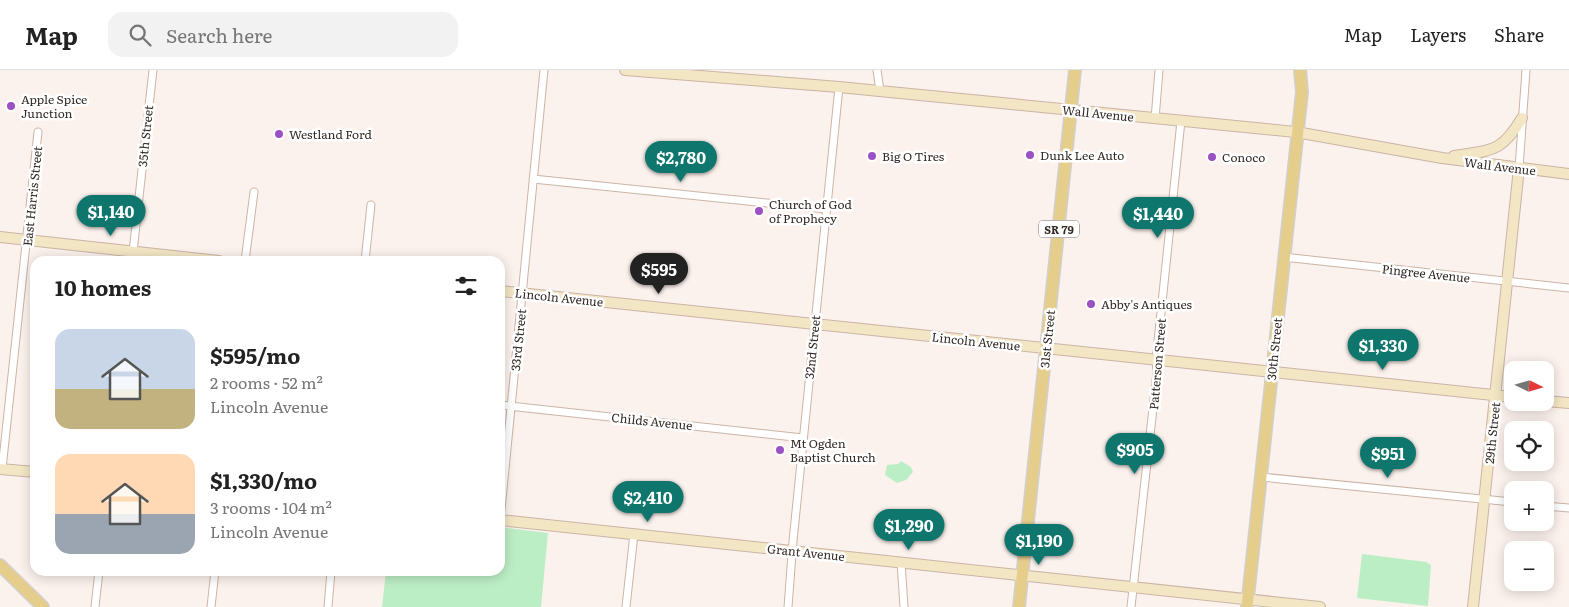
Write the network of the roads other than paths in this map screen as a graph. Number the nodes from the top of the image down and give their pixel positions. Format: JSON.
{"nodes":[{"id":1,"x":152,"y":70,"type":"edge"},
{"id":2,"x":544,"y":70,"type":"edge"},
{"id":3,"x":625,"y":70,"type":"edge"},
{"id":4,"x":877,"y":70,"type":"edge"},
{"id":5,"x":1075,"y":70,"type":"edge"},
{"id":6,"x":1159,"y":70,"type":"edge"},
{"id":7,"x":1300,"y":70,"type":"edge"},
{"id":8,"x":1306,"y":70,"type":"edge"},
{"id":9,"x":1526,"y":70,"type":"edge"},
{"id":10,"x":839,"y":88,"type":"junction"},
{"id":11,"x":880,"y":91,"type":"junction"},
{"id":12,"x":1302,"y":92,"type":"junction"},
{"id":13,"x":1072,"y":111,"type":"junction"},
{"id":14,"x":1522,"y":118,"type":"junction"},
{"id":15,"x":1155,"y":119,"type":"junction"},
{"id":16,"x":1181,"y":121,"type":"junction"},
{"id":17,"x":38,"y":132,"type":"dead end"},
{"id":18,"x":1296,"y":132,"type":"junction"},
{"id":19,"x":1442,"y":158,"type":"junction"},
{"id":20,"x":1518,"y":168,"type":"junction"},
{"id":21,"x":1569,"y":174,"type":"edge"},
{"id":22,"x":533,"y":179,"type":"junction"},
{"id":23,"x":254,"y":192,"type":"dead end"},
{"id":24,"x":371,"y":205,"type":"dead end"},
{"id":25,"x":826,"y":209,"type":"junction"},
{"id":26,"x":0,"y":237,"type":"edge"},
{"id":27,"x":27,"y":240,"type":"junction"},
{"id":28,"x":126,"y":256,"type":"edge"},
{"id":29,"x":132,"y":256,"type":"edge"},
{"id":30,"x":246,"y":256,"type":"edge"},
{"id":31,"x":366,"y":256,"type":"edge"},
{"id":32,"x":1283,"y":257,"type":"junction"},
{"id":33,"x":1507,"y":282,"type":"junction"},
{"id":34,"x":1569,"y":288,"type":"edge"},
{"id":35,"x":505,"y":291,"type":"edge"},
{"id":36,"x":522,"y":293,"type":"junction"},
{"id":37,"x":815,"y":324,"type":"junction"},
{"id":38,"x":1046,"y":348,"type":"junction"},
{"id":39,"x":1156,"y":360,"type":"junction"},
{"id":40,"x":1272,"y":372,"type":"junction"},
{"id":41,"x":1496,"y":395,"type":"junction"},
{"id":42,"x":1504,"y":396,"type":"edge"},
{"id":43,"x":1554,"y":402,"type":"edge"},
{"id":44,"x":1569,"y":403,"type":"edge"},
{"id":45,"x":505,"y":405,"type":"edge"},
{"id":46,"x":511,"y":406,"type":"junction"},
{"id":47,"x":803,"y":438,"type":"junction"},
{"id":48,"x":505,"y":468,"type":"edge"},
{"id":49,"x":1,"y":469,"type":"edge"},
{"id":50,"x":30,"y":472,"type":"edge"},
{"id":51,"x":1262,"y":477,"type":"junction"},
{"id":52,"x":1484,"y":500,"type":"junction"},
{"id":53,"x":1504,"y":501,"type":"edge"},
{"id":54,"x":1554,"y":507,"type":"edge"},
{"id":55,"x":1569,"y":508,"type":"edge"},
{"id":56,"x":505,"y":521,"type":"edge"},
{"id":57,"x":634,"y":534,"type":"junction"},
{"id":58,"x":793,"y":551,"type":"junction"},
{"id":59,"x":901,"y":562,"type":"junction"},
{"id":60,"x":0,"y":565,"type":"edge"},
{"id":61,"x":4,"y":575,"type":"edge"},
{"id":62,"x":98,"y":576,"type":"edge"},
{"id":63,"x":215,"y":576,"type":"edge"},
{"id":64,"x":331,"y":576,"type":"edge"},
{"id":65,"x":1022,"y":577,"type":"junction"},
{"id":66,"x":1133,"y":589,"type":"junction"},
{"id":67,"x":1248,"y":603,"type":"edge"},
{"id":68,"x":43,"y":607,"type":"edge"},
{"id":69,"x":95,"y":607,"type":"edge"},
{"id":70,"x":212,"y":607,"type":"edge"},
{"id":71,"x":328,"y":607,"type":"edge"},
{"id":72,"x":626,"y":607,"type":"edge"},
{"id":73,"x":788,"y":607,"type":"edge"},
{"id":74,"x":904,"y":607,"type":"edge"},
{"id":75,"x":1019,"y":607,"type":"edge"},
{"id":76,"x":1131,"y":607,"type":"edge"},
{"id":77,"x":1320,"y":607,"type":"edge"},
{"id":78,"x":1473,"y":607,"type":"edge"}],
"edges":[{"from":1,"to":29,"type":"street","name":"35th Street"},
{"from":2,"to":22,"type":"street","name":"33rd Street"},
{"from":3,"to":10,"type":"street","name":"Wall Avenue"},
{"from":4,"to":11,"type":"street"},
{"from":5,"to":13,"type":"main road","name":"31st Street","number":"SR 79"},
{"from":6,"to":15,"type":"street"},
{"from":7,"to":12,"type":"main road","name":"30th Street"},
{"from":8,"to":12,"type":"street","name":"30th Street"},
{"from":9,"to":14,"type":"street"},
{"from":10,"to":11,"type":"street","name":"Wall Avenue"},
{"from":10,"to":25,"type":"street","name":"32nd Street"},
{"from":11,"to":13,"type":"street","name":"Wall Avenue"},
{"from":12,"to":18,"type":"main road","name":"30th Street"},
{"from":13,"to":15,"type":"street","name":"Wall Avenue"},
{"from":13,"to":38,"type":"main road","name":"31st Street","number":"SR 79"},
{"from":14,"to":19,"type":"street"},
{"from":14,"to":20,"type":"street"},
{"from":15,"to":16,"type":"street","name":"Wall Avenue"},
{"from":16,"to":18,"type":"street","name":"Wall Avenue"},
{"from":16,"to":39,"type":"street","name":"Patterson Street"},
{"from":17,"to":27,"type":"street","name":"East Harris Street"},
{"from":18,"to":19,"type":"street","name":"Wall Avenue"},
{"from":18,"to":32,"type":"main road","name":"30th Street"},
{"from":19,"to":20,"type":"street","name":"Wall Avenue"},
{"from":20,"to":21,"type":"street","name":"Wall Avenue"},
{"from":20,"to":33,"type":"street","name":"29th Street"},
{"from":22,"to":25,"type":"street"},
{"from":22,"to":36,"type":"street","name":"33rd Street"},
{"from":23,"to":30,"type":"street"},
{"from":24,"to":31,"type":"street"},
{"from":25,"to":37,"type":"street","name":"32nd Street"},
{"from":26,"to":27,"type":"street"},
{"from":27,"to":28,"type":"street"},
{"from":27,"to":49,"type":"street","name":"East Harris Street"},
{"from":32,"to":33,"type":"street","name":"Pingree Avenue"},
{"from":32,"to":40,"type":"main road","name":"30th Street"},
{"from":33,"to":34,"type":"street","name":"Pingree Avenue"},
{"from":33,"to":41,"type":"street","name":"29th Street"},
{"from":35,"to":36,"type":"street","name":"Lincoln Avenue"},
{"from":36,"to":37,"type":"street","name":"Lincoln Avenue"},
{"from":36,"to":46,"type":"street","name":"33rd Street"},
{"from":37,"to":38,"type":"street","name":"Lincoln Avenue"},
{"from":37,"to":47,"type":"street","name":"32nd Street"},
{"from":38,"to":39,"type":"street","name":"Lincoln Avenue"},
{"from":38,"to":65,"type":"main road","name":"31st Street","number":"SR 79"},
{"from":39,"to":40,"type":"street","name":"Lincoln Avenue"},
{"from":39,"to":66,"type":"street","name":"Patterson Street"},
{"from":40,"to":41,"type":"street","name":"Lincoln Avenue"},
{"from":40,"to":51,"type":"main road","name":"30th Street"},
{"from":41,"to":42,"type":"street","name":"Lincoln Avenue"},
{"from":41,"to":52,"type":"street","name":"29th Street"},
{"from":43,"to":44,"type":"street"},
{"from":45,"to":46,"type":"street","name":"Childs Avenue"},
{"from":46,"to":47,"type":"street","name":"Childs Avenue"},
{"from":46,"to":48,"type":"street","name":"33rd Street"},
{"from":47,"to":58,"type":"street","name":"32nd Street"},
{"from":49,"to":50,"type":"street"},
{"from":51,"to":52,"type":"street"},
{"from":51,"to":67,"type":"main road","name":"30th Street"},
{"from":52,"to":53,"type":"street"},
{"from":52,"to":78,"type":"street","name":"29th Street"},
{"from":54,"to":55,"type":"street"},
{"from":56,"to":57,"type":"street","name":"Grant Avenue"},
{"from":57,"to":58,"type":"street","name":"Grant Avenue"},
{"from":57,"to":72,"type":"street"},
{"from":58,"to":59,"type":"street","name":"Grant Avenue"},
{"from":58,"to":73,"type":"street","name":"32nd Street"},
{"from":59,"to":65,"type":"street","name":"Grant Avenue"},
{"from":59,"to":74,"type":"street"},
{"from":60,"to":61,"type":"main road"},
{"from":61,"to":68,"type":"main road"},
{"from":62,"to":69,"type":"street"},
{"from":63,"to":70,"type":"street"},
{"from":64,"to":71,"type":"street"},
{"from":65,"to":66,"type":"street","name":"Grant Avenue"},
{"from":65,"to":75,"type":"main road","name":"31st Street","number":"SR 79"},
{"from":66,"to":67,"type":"street","name":"Grant Avenue"},
{"from":66,"to":76,"type":"street","name":"Patterson Street"},
{"from":67,"to":77,"type":"street","name":"Grant Avenue"}]}
